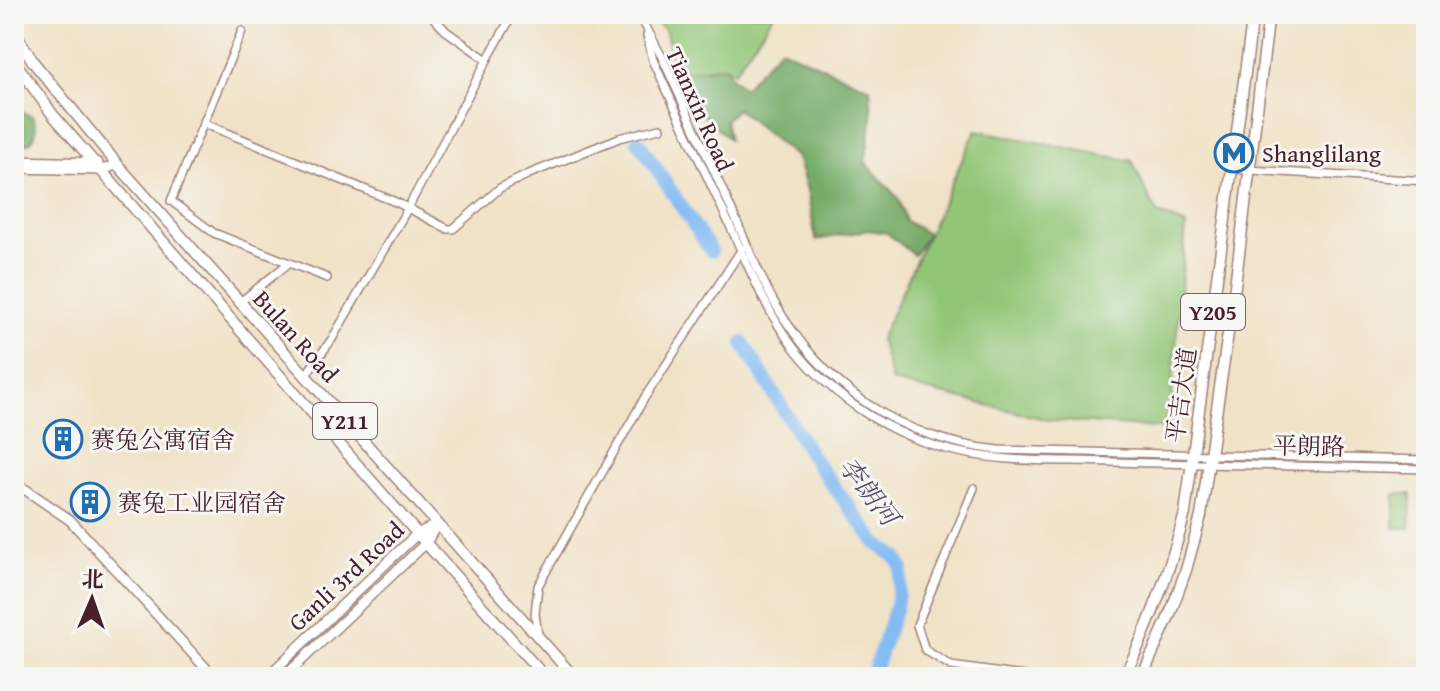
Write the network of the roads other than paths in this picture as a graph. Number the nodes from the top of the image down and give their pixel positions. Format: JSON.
{"nodes":[{"id":1,"x":430,"y":14,"type":"edge"},
{"id":2,"x":513,"y":14,"type":"edge"},
{"id":3,"x":634,"y":14,"type":"edge"},
{"id":4,"x":1253,"y":14,"type":"edge"},
{"id":5,"x":1269,"y":14,"type":"edge"},
{"id":6,"x":14,"y":31,"type":"edge"},
{"id":7,"x":242,"y":31,"type":"dead end"},
{"id":8,"x":487,"y":60,"type":"junction"},
{"id":9,"x":14,"y":61,"type":"edge"},
{"id":10,"x":203,"y":123,"type":"junction"},
{"id":11,"x":660,"y":128,"type":"dead end"},
{"id":12,"x":14,"y":161,"type":"edge"},
{"id":13,"x":117,"y":164,"type":"junction"},
{"id":14,"x":99,"y":167,"type":"junction"},
{"id":15,"x":14,"y":168,"type":"edge"},
{"id":16,"x":1233,"y":169,"type":"junction"},
{"id":17,"x":1249,"y":171,"type":"junction"},
{"id":18,"x":1426,"y":181,"type":"edge"},
{"id":19,"x":408,"y":208,"type":"junction"},
{"id":20,"x":744,"y":247,"type":"junction"},
{"id":21,"x":289,"y":263,"type":"junction"},
{"id":22,"x":327,"y":278,"type":"dead end"},
{"id":23,"x":239,"y":303,"type":"junction"},
{"id":24,"x":305,"y":376,"type":"junction"},
{"id":25,"x":1193,"y":460,"type":"junction"},
{"id":26,"x":1210,"y":460,"type":"junction"},
{"id":27,"x":1426,"y":460,"type":"edge"},
{"id":28,"x":1426,"y":469,"type":"edge"},
{"id":29,"x":14,"y":485,"type":"edge"},
{"id":30,"x":974,"y":488,"type":"dead end"},
{"id":31,"x":437,"y":524,"type":"junction"},
{"id":32,"x":417,"y":534,"type":"junction"},
{"id":33,"x":426,"y":543,"type":"junction"},
{"id":34,"x":539,"y":637,"type":"junction"},
{"id":35,"x":214,"y":677,"type":"edge"},
{"id":36,"x":267,"y":677,"type":"edge"},
{"id":37,"x":284,"y":677,"type":"edge"},
{"id":38,"x":545,"y":677,"type":"edge"},
{"id":39,"x":574,"y":677,"type":"edge"},
{"id":40,"x":1031,"y":677,"type":"edge"},
{"id":41,"x":1124,"y":677,"type":"edge"},
{"id":42,"x":1142,"y":677,"type":"edge"}],
"edges":[{"from":1,"to":8,"type":"street"},
{"from":2,"to":8,"type":"street"},
{"from":3,"to":20,"type":"street","name":"Tianxin Road"},
{"from":4,"to":16,"type":"main road","name":"平吉大道","number":"Y205"},
{"from":5,"to":17,"type":"main road","name":"平吉大道","number":"Y205"},
{"from":6,"to":13,"type":"main road","name":"Bulan Road"},
{"from":7,"to":10,"type":"street"},
{"from":8,"to":19,"type":"street"},
{"from":9,"to":14,"type":"main road","name":"Bulan Road"},
{"from":10,"to":19,"type":"street"},
{"from":10,"to":21,"type":"street"},
{"from":11,"to":19,"type":"street"},
{"from":12,"to":14,"type":"street"},
{"from":13,"to":14,"type":"street"},
{"from":13,"to":23,"type":"main road","name":"Bulan Road","number":"Y211"},
{"from":14,"to":15,"type":"street"},
{"from":14,"to":32,"type":"main road","name":"Bulan Road","number":"Y211"},
{"from":16,"to":17,"type":"street"},
{"from":16,"to":25,"type":"main road","name":"平吉大道","number":"Y205"},
{"from":17,"to":18,"type":"street"},
{"from":17,"to":26,"type":"main road","name":"平吉大道","number":"Y205"},
{"from":19,"to":24,"type":"street"},
{"from":20,"to":25,"type":"street","name":"Tianxin Road"},
{"from":20,"to":34,"type":"street"},
{"from":21,"to":22,"type":"street"},
{"from":21,"to":23,"type":"street"},
{"from":23,"to":24,"type":"main road","name":"Bulan Road","number":"Y211"},
{"from":24,"to":31,"type":"main road","name":"Bulan Road","number":"Y211"},
{"from":25,"to":26,"type":"street","name":"平朗路"},
{"from":25,"to":41,"type":"main road","name":"平吉大道","number":"Y205"},
{"from":26,"to":27,"type":"street","name":"平朗路"},
{"from":26,"to":28,"type":"street","name":"平朗路"},
{"from":26,"to":42,"type":"main road","name":"平吉大道","number":"Y205"},
{"from":29,"to":35,"type":"street"},
{"from":30,"to":40,"type":"street"},
{"from":31,"to":32,"type":"street","name":"Ganli 3rd Road"},
{"from":31,"to":33,"type":"street","name":"Ganli 3rd Road"},
{"from":31,"to":34,"type":"main road","name":"Bulan Road","number":"Y211"},
{"from":32,"to":33,"type":"main road","name":"Bulan Road","number":"Y211"},
{"from":32,"to":36,"type":"street","name":"Ganli 3rd Road"},
{"from":33,"to":37,"type":"street","name":"Ganli 3rd Road"},
{"from":33,"to":38,"type":"main road","name":"Bulan Road","number":"Y211"},
{"from":34,"to":39,"type":"main road","name":"Bulan Road","number":"Y211"}]}
